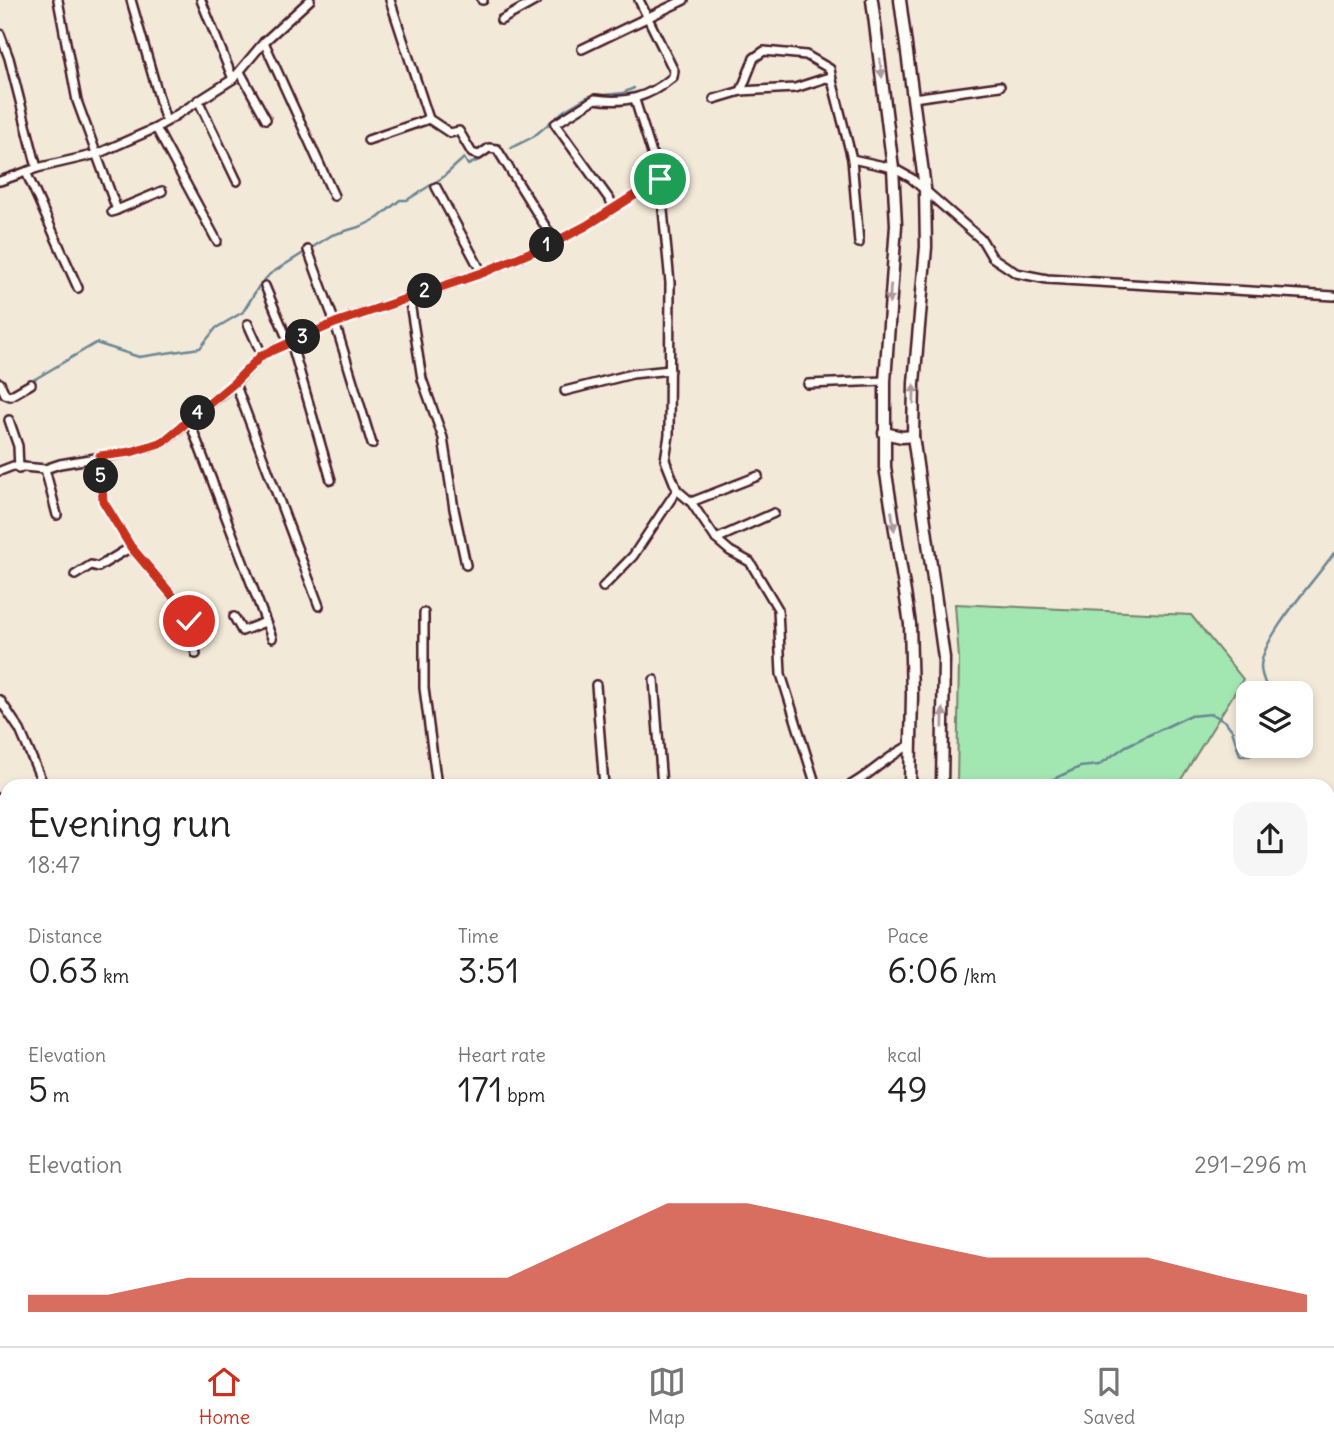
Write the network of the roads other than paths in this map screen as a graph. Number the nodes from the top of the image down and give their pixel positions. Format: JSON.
{"nodes":[{"id":1,"x":58,"y":0,"type":"edge"},
{"id":2,"x":131,"y":0,"type":"edge"},
{"id":3,"x":201,"y":0,"type":"edge"},
{"id":4,"x":310,"y":0,"type":"edge"},
{"id":5,"x":390,"y":0,"type":"edge"},
{"id":6,"x":537,"y":0,"type":"edge"},
{"id":7,"x":639,"y":0,"type":"edge"},
{"id":8,"x":684,"y":0,"type":"edge"},
{"id":9,"x":872,"y":0,"type":"edge"},
{"id":10,"x":900,"y":0,"type":"edge"},
{"id":11,"x":300,"y":4,"type":"edge"},
{"id":12,"x":648,"y":17,"type":"junction"},
{"id":13,"x":501,"y":20,"type":"dead end"},
{"id":14,"x":0,"y":34,"type":"edge"},
{"id":15,"x":264,"y":42,"type":"junction"},
{"id":16,"x":582,"y":49,"type":"dead end"},
{"id":17,"x":240,"y":72,"type":"junction"},
{"id":18,"x":233,"y":79,"type":"junction"},
{"id":19,"x":832,"y":80,"type":"junction"},
{"id":20,"x":1000,"y":86,"type":"dead end"},
{"id":21,"x":741,"y":91,"type":"junction"},
{"id":22,"x":913,"y":98,"type":"junction"},
{"id":23,"x":714,"y":99,"type":"dead end"},
{"id":24,"x":198,"y":100,"type":"junction"},
{"id":25,"x":635,"y":100,"type":"junction"},
{"id":26,"x":429,"y":119,"type":"junction"},
{"id":27,"x":266,"y":120,"type":"dead end"},
{"id":28,"x":166,"y":122,"type":"junction"},
{"id":29,"x":156,"y":128,"type":"junction"},
{"id":30,"x":368,"y":140,"type":"dead end"},
{"id":31,"x":97,"y":154,"type":"junction"},
{"id":32,"x":852,"y":159,"type":"junction"},
{"id":33,"x":37,"y":168,"type":"junction"},
{"id":34,"x":893,"y":168,"type":"junction"},
{"id":35,"x":26,"y":172,"type":"junction"},
{"id":36,"x":660,"y":179,"type":"junction"},
{"id":37,"x":0,"y":181,"type":"edge"},
{"id":38,"x":237,"y":181,"type":"dead end"},
{"id":39,"x":436,"y":187,"type":"dead end"},
{"id":40,"x":925,"y":188,"type":"junction"},
{"id":41,"x":162,"y":191,"type":"dead end"},
{"id":42,"x":334,"y":196,"type":"dead end"},
{"id":43,"x":615,"y":207,"type":"junction"},
{"id":44,"x":217,"y":241,"type":"dead end"},
{"id":45,"x":555,"y":242,"type":"junction"},
{"id":46,"x":859,"y":243,"type":"dead end"},
{"id":47,"x":308,"y":250,"type":"dead end"},
{"id":48,"x":482,"y":273,"type":"junction"},
{"id":49,"x":265,"y":286,"type":"dead end"},
{"id":50,"x":78,"y":288,"type":"dead end"},
{"id":51,"x":409,"y":296,"type":"junction"},
{"id":52,"x":1334,"y":296,"type":"edge"},
{"id":53,"x":335,"y":323,"type":"junction"},
{"id":54,"x":248,"y":324,"type":"dead end"},
{"id":55,"x":290,"y":342,"type":"junction"},
{"id":56,"x":262,"y":355,"type":"junction"},
{"id":57,"x":670,"y":369,"type":"junction"},
{"id":58,"x":885,"y":381,"type":"junction"},
{"id":59,"x":0,"y":383,"type":"edge"},
{"id":60,"x":234,"y":383,"type":"junction"},
{"id":61,"x":31,"y":384,"type":"dead end"},
{"id":62,"x":807,"y":384,"type":"dead end"},
{"id":63,"x":565,"y":391,"type":"dead end"},
{"id":64,"x":9,"y":420,"type":"dead end"},
{"id":65,"x":189,"y":420,"type":"junction"},
{"id":66,"x":884,"y":433,"type":"junction"},
{"id":67,"x":913,"y":436,"type":"junction"},
{"id":68,"x":373,"y":443,"type":"dead end"},
{"id":69,"x":100,"y":456,"type":"junction"},
{"id":70,"x":19,"y":469,"type":"junction"},
{"id":71,"x":45,"y":469,"type":"junction"},
{"id":72,"x":0,"y":471,"type":"edge"},
{"id":73,"x":758,"y":476,"type":"dead end"},
{"id":74,"x":331,"y":480,"type":"dead end"},
{"id":75,"x":677,"y":490,"type":"junction"},
{"id":76,"x":691,"y":502,"type":"junction"},
{"id":77,"x":774,"y":513,"type":"dead end"},
{"id":78,"x":57,"y":515,"type":"dead end"},
{"id":79,"x":716,"y":539,"type":"junction"},
{"id":80,"x":131,"y":547,"type":"junction"},
{"id":81,"x":466,"y":565,"type":"dead end"},
{"id":82,"x":75,"y":575,"type":"dead end"},
{"id":83,"x":603,"y":587,"type":"dead end"},
{"id":84,"x":319,"y":606,"type":"dead end"},
{"id":85,"x":424,"y":613,"type":"dead end"},
{"id":86,"x":234,"y":617,"type":"dead end"},
{"id":87,"x":265,"y":622,"type":"junction"},
{"id":88,"x":272,"y":638,"type":"dead end"},
{"id":89,"x":196,"y":654,"type":"dead end"},
{"id":90,"x":654,"y":680,"type":"dead end"},
{"id":91,"x":596,"y":685,"type":"dead end"},
{"id":92,"x":0,"y":700,"type":"edge"},
{"id":93,"x":911,"y":745,"type":"junction"},
{"id":94,"x":41,"y":779,"type":"edge"},
{"id":95,"x":436,"y":779,"type":"edge"},
{"id":96,"x":603,"y":779,"type":"edge"},
{"id":97,"x":661,"y":779,"type":"edge"},
{"id":98,"x":814,"y":779,"type":"edge"},
{"id":99,"x":863,"y":779,"type":"edge"},
{"id":100,"x":910,"y":779,"type":"edge"},
{"id":101,"x":942,"y":779,"type":"edge"}],
"edges":[{"from":1,"to":31,"type":"street"},
{"from":2,"to":28,"type":"street"},
{"from":3,"to":18,"type":"street"},
{"from":4,"to":11,"type":"street"},
{"from":5,"to":26,"type":"street"},
{"from":6,"to":13,"type":"street"},
{"from":7,"to":12,"type":"street"},
{"from":8,"to":12,"type":"street"},
{"from":9,"to":34,"type":"street","one_way":true},
{"from":10,"to":22,"type":"street"},
{"from":11,"to":15,"type":"street"},
{"from":12,"to":16,"type":"street"},
{"from":12,"to":25,"type":"street"},
{"from":14,"to":33,"type":"street"},
{"from":15,"to":17,"type":"street"},
{"from":15,"to":42,"type":"street"},
{"from":17,"to":18,"type":"street"},
{"from":17,"to":27,"type":"street"},
{"from":18,"to":24,"type":"street"},
{"from":19,"to":21,"type":"street"},
{"from":19,"to":21,"type":"street"},
{"from":19,"to":32,"type":"street"},
{"from":20,"to":22,"type":"street"},
{"from":21,"to":23,"type":"street"},
{"from":22,"to":40,"type":"street"},
{"from":24,"to":28,"type":"street"},
{"from":24,"to":38,"type":"street"},
{"from":25,"to":36,"type":"street"},
{"from":25,"to":43,"type":"street"},
{"from":26,"to":30,"type":"street"},
{"from":26,"to":45,"type":"street"},
{"from":28,"to":29,"type":"street"},
{"from":29,"to":31,"type":"street"},
{"from":29,"to":44,"type":"street"},
{"from":31,"to":33,"type":"street"},
{"from":31,"to":41,"type":"street"},
{"from":32,"to":34,"type":"street"},
{"from":32,"to":46,"type":"street"},
{"from":33,"to":35,"type":"street"},
{"from":34,"to":40,"type":"street"},
{"from":34,"to":58,"type":"street","one_way":true},
{"from":35,"to":37,"type":"street"},
{"from":35,"to":50,"type":"street"},
{"from":36,"to":43,"type":"street"},
{"from":36,"to":57,"type":"street"},
{"from":39,"to":48,"type":"street"},
{"from":40,"to":52,"type":"street"},
{"from":67,"to":40,"type":"street","one_way":true},
{"from":43,"to":45,"type":"street"},
{"from":45,"to":48,"type":"street"},
{"from":47,"to":53,"type":"street"},
{"from":48,"to":51,"type":"street"},
{"from":49,"to":55,"type":"street"},
{"from":51,"to":53,"type":"street"},
{"from":51,"to":81,"type":"street"},
{"from":53,"to":55,"type":"street"},
{"from":53,"to":68,"type":"street"},
{"from":54,"to":56,"type":"street"},
{"from":55,"to":56,"type":"street"},
{"from":55,"to":74,"type":"street"},
{"from":56,"to":60,"type":"street"},
{"from":57,"to":63,"type":"street"},
{"from":57,"to":75,"type":"street"},
{"from":58,"to":62,"type":"street"},
{"from":58,"to":66,"type":"street"},
{"from":59,"to":61,"type":"street"},
{"from":60,"to":65,"type":"street"},
{"from":60,"to":84,"type":"street"},
{"from":64,"to":70,"type":"street"},
{"from":65,"to":69,"type":"street"},
{"from":65,"to":87,"type":"street"},
{"from":66,"to":67,"type":"street"},
{"from":66,"to":93,"type":"street","one_way":true},
{"from":101,"to":67,"type":"street","one_way":true},
{"from":69,"to":71,"type":"street"},
{"from":69,"to":80,"type":"street"},
{"from":70,"to":71,"type":"street"},
{"from":70,"to":72,"type":"street"},
{"from":71,"to":78,"type":"street"},
{"from":73,"to":76,"type":"street"},
{"from":75,"to":76,"type":"street"},
{"from":75,"to":83,"type":"street"},
{"from":76,"to":79,"type":"street"},
{"from":77,"to":79,"type":"street"},
{"from":79,"to":98,"type":"street"},
{"from":80,"to":82,"type":"street"},
{"from":80,"to":89,"type":"street"},
{"from":85,"to":95,"type":"street"},
{"from":86,"to":87,"type":"street"},
{"from":87,"to":88,"type":"street"},
{"from":90,"to":97,"type":"street"},
{"from":91,"to":96,"type":"street"},
{"from":92,"to":94,"type":"street"},
{"from":93,"to":99,"type":"street"},
{"from":93,"to":100,"type":"street"}]}
